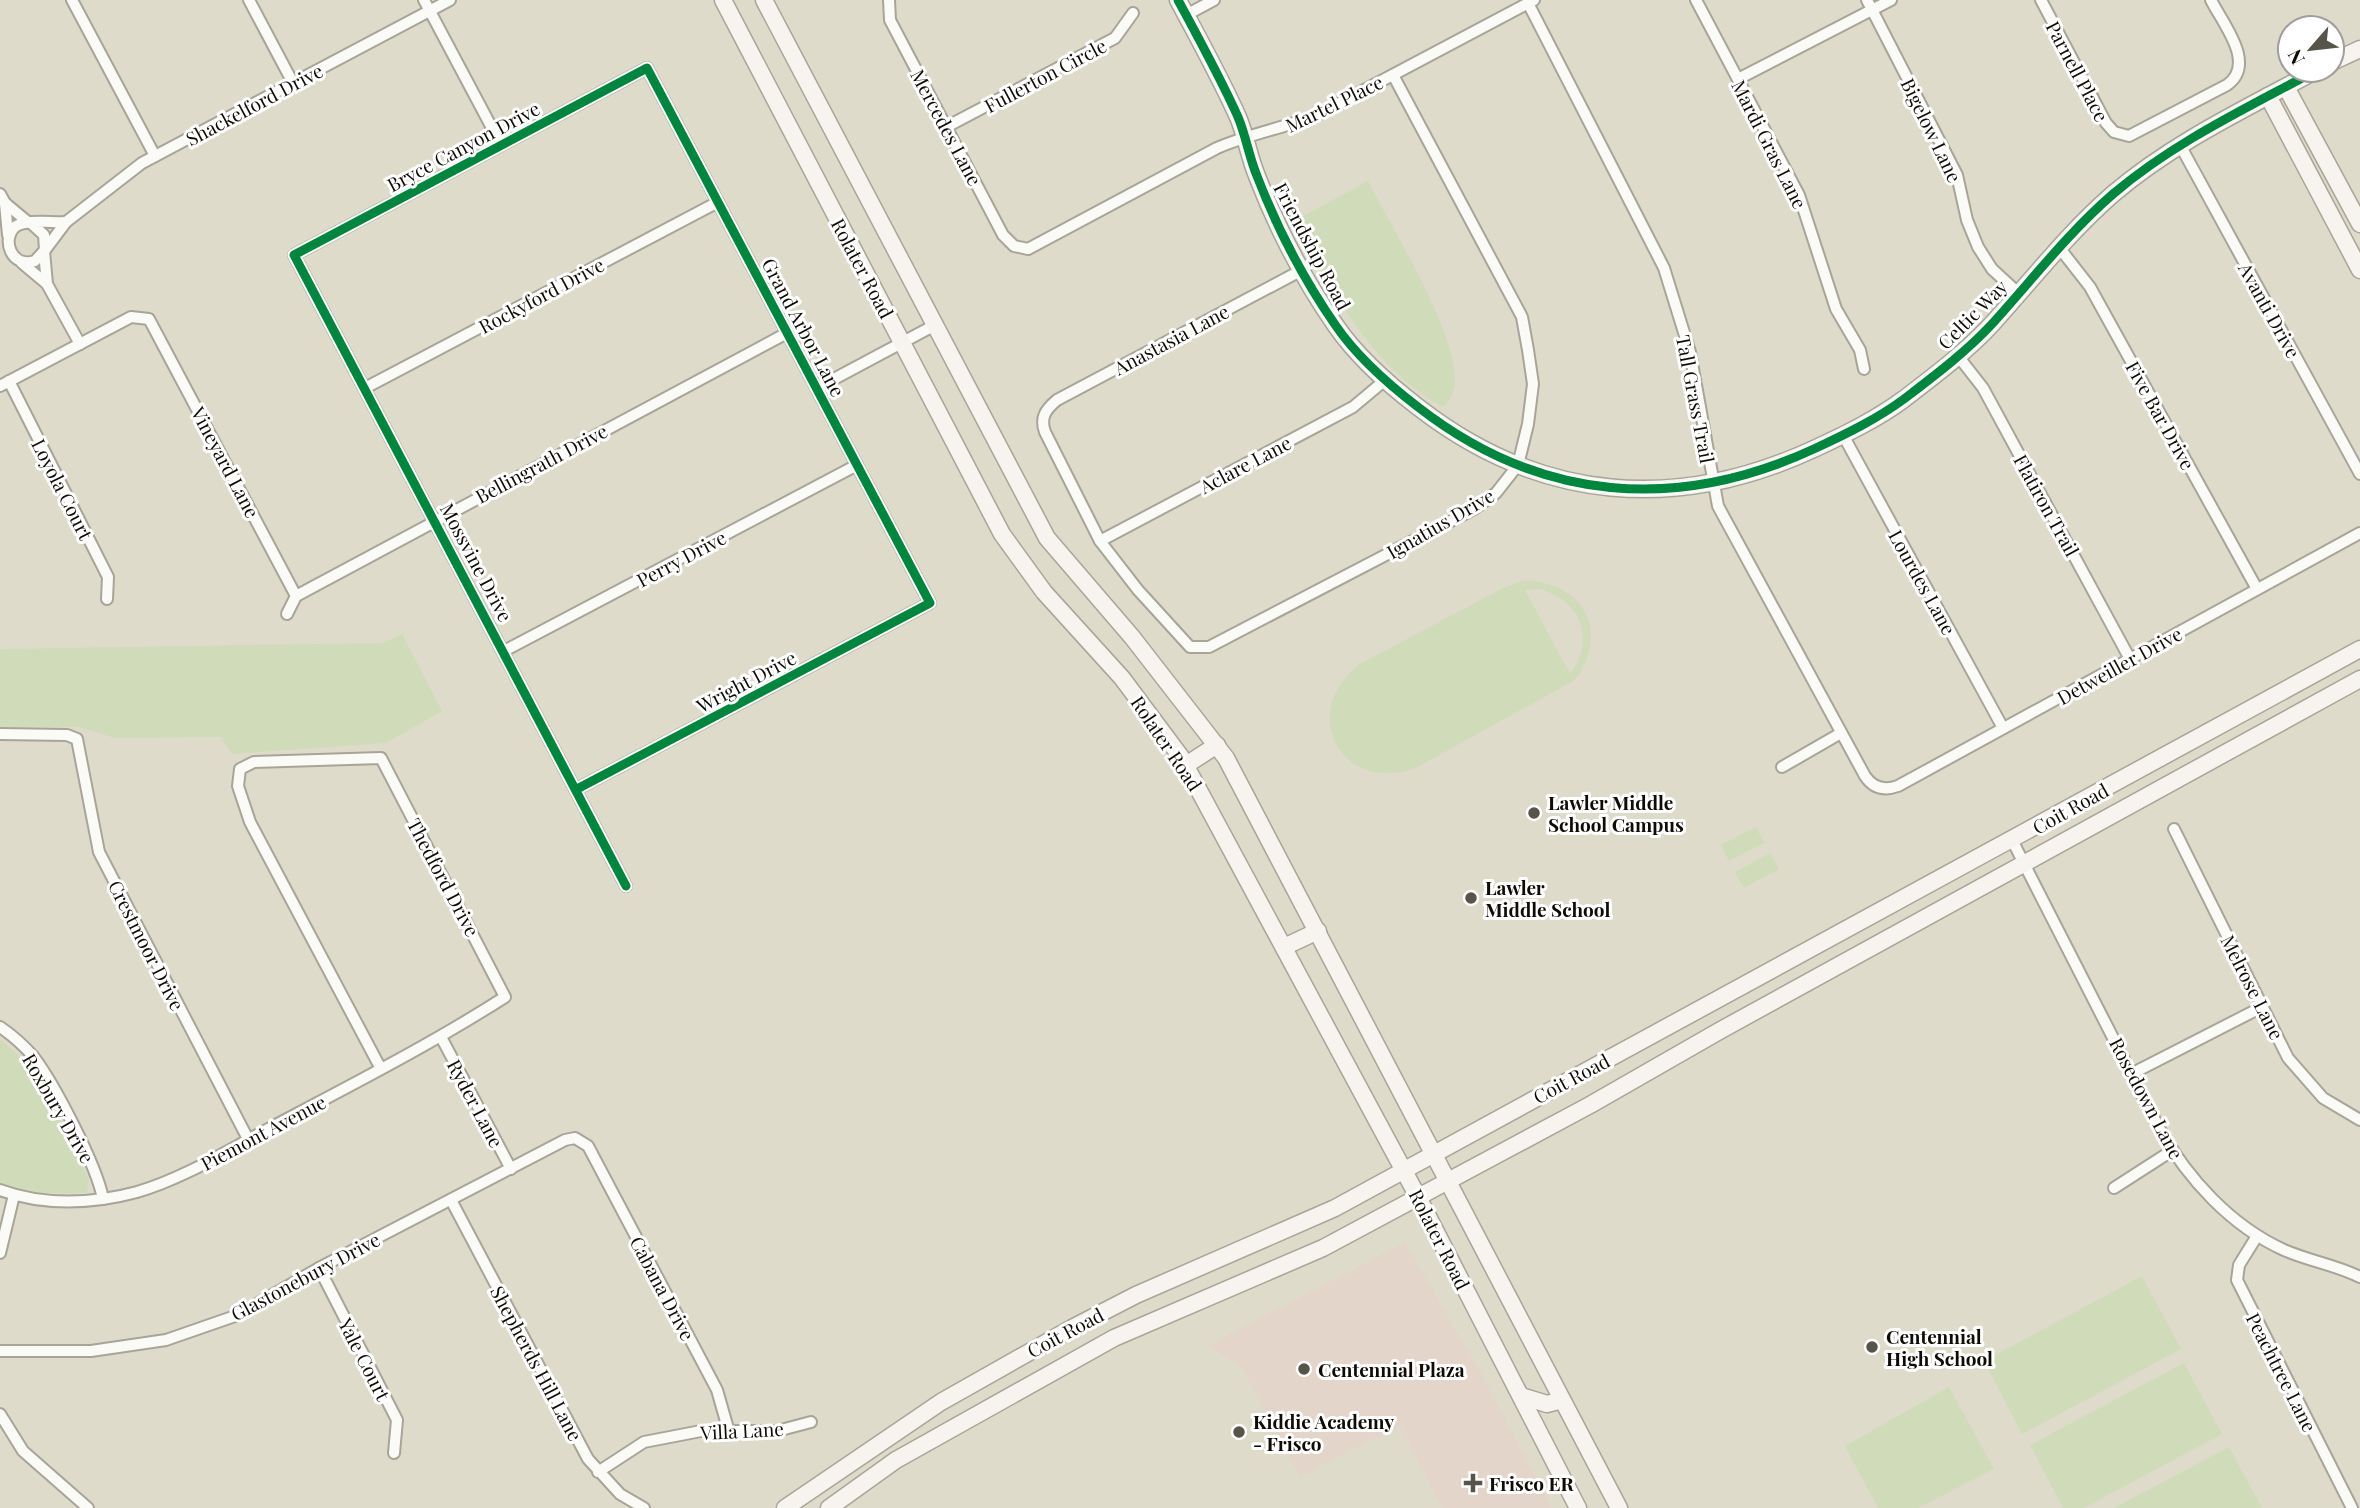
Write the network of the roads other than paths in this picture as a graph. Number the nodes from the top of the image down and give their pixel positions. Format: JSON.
{"nodes":[{"id":1,"x":72,"y":0,"type":"edge"},
{"id":2,"x":249,"y":0,"type":"edge"},
{"id":3,"x":450,"y":0,"type":"edge"},
{"id":4,"x":723,"y":0,"type":"edge"},
{"id":5,"x":764,"y":0,"type":"edge"},
{"id":6,"x":888,"y":0,"type":"edge"},
{"id":7,"x":1214,"y":0,"type":"edge"},
{"id":8,"x":1696,"y":0,"type":"edge"},
{"id":9,"x":1891,"y":0,"type":"edge"},
{"id":10,"x":2041,"y":0,"type":"edge"},
{"id":11,"x":2211,"y":0,"type":"edge"},
{"id":12,"x":1531,"y":1,"type":"edge"},
{"id":13,"x":427,"y":5,"type":"edge"},
{"id":14,"x":1869,"y":5,"type":"edge"},
{"id":15,"x":1182,"y":7,"type":"edge"},
{"id":16,"x":1133,"y":13,"type":"dead end"},
{"id":17,"x":647,"y":68,"type":"joint"},
{"id":18,"x":1393,"y":75,"type":"junction"},
{"id":19,"x":1738,"y":79,"type":"junction"},
{"id":20,"x":293,"y":83,"type":"junction"},
{"id":21,"x":2291,"y":84,"type":"edge"},
{"id":22,"x":2286,"y":87,"type":"junction"},
{"id":23,"x":2268,"y":96,"type":"junction"},
{"id":24,"x":948,"y":126,"type":"junction"},
{"id":25,"x":1245,"y":137,"type":"junction"},
{"id":26,"x":501,"y":145,"type":"junction"},
{"id":27,"x":2180,"y":145,"type":"junction"},
{"id":28,"x":155,"y":156,"type":"junction"},
{"id":29,"x":2,"y":198,"type":"edge"},
{"id":30,"x":718,"y":202,"type":"junction"},
{"id":31,"x":66,"y":222,"type":"junction"},
{"id":32,"x":31,"y":224,"type":"junction"},
{"id":33,"x":2360,"y":224,"type":"edge"},
{"id":34,"x":8,"y":236,"type":"junction"},
{"id":35,"x":2058,"y":246,"type":"junction"},
{"id":36,"x":0,"y":247,"type":"edge"},
{"id":37,"x":1018,"y":248,"type":"joint"},
{"id":38,"x":45,"y":251,"type":"junction"},
{"id":39,"x":295,"y":255,"type":"joint"},
{"id":40,"x":5,"y":262,"type":"dead end"},
{"id":41,"x":21,"y":263,"type":"junction"},
{"id":42,"x":1302,"y":270,"type":"junction"},
{"id":43,"x":2360,"y":270,"type":"edge"},
{"id":44,"x":47,"y":284,"type":"junction"},
{"id":45,"x":2018,"y":293,"type":"junction"},
{"id":46,"x":935,"y":325,"type":"junction"},
{"id":47,"x":788,"y":333,"type":"junction"},
{"id":48,"x":80,"y":344,"type":"junction"},
{"id":49,"x":903,"y":344,"type":"junction"},
{"id":50,"x":1958,"y":356,"type":"junction"},
{"id":51,"x":1864,"y":369,"type":"dead end"},
{"id":52,"x":1384,"y":382,"type":"junction"},
{"id":53,"x":4,"y":384,"type":"edge"},
{"id":54,"x":365,"y":388,"type":"junction"},
{"id":55,"x":817,"y":388,"type":"junction"},
{"id":56,"x":1843,"y":435,"type":"junction"},
{"id":57,"x":857,"y":465,"type":"junction"},
{"id":58,"x":1518,"y":465,"type":"junction"},
{"id":59,"x":2360,"y":474,"type":"edge"},
{"id":60,"x":1713,"y":484,"type":"junction"},
{"id":61,"x":1610,"y":488,"type":"joint"},
{"id":62,"x":435,"y":520,"type":"junction"},
{"id":63,"x":2360,"y":533,"type":"edge"},
{"id":64,"x":1100,"y":541,"type":"junction"},
{"id":65,"x":2257,"y":589,"type":"junction"},
{"id":66,"x":296,"y":596,"type":"junction"},
{"id":67,"x":107,"y":599,"type":"dead end"},
{"id":68,"x":930,"y":603,"type":"joint"},
{"id":69,"x":287,"y":614,"type":"dead end"},
{"id":70,"x":2360,"y":649,"type":"edge"},
{"id":71,"x":504,"y":651,"type":"junction"},
{"id":72,"x":2130,"y":659,"type":"junction"},
{"id":73,"x":2360,"y":679,"type":"edge"},
{"id":74,"x":2295,"y":685,"type":"junction"},
{"id":75,"x":2308,"y":708,"type":"junction"},
{"id":76,"x":2003,"y":728,"type":"junction"},
{"id":77,"x":1841,"y":733,"type":"junction"},
{"id":78,"x":0,"y":734,"type":"edge"},
{"id":79,"x":1217,"y":745,"type":"junction"},
{"id":80,"x":1185,"y":765,"type":"junction"},
{"id":81,"x":1782,"y":767,"type":"dead end"},
{"id":82,"x":1877,"y":787,"type":"joint"},
{"id":83,"x":578,"y":789,"type":"junction"},
{"id":84,"x":2174,"y":829,"type":"dead end"},
{"id":85,"x":2012,"y":840,"type":"junction"},
{"id":86,"x":2024,"y":864,"type":"junction"},
{"id":87,"x":626,"y":886,"type":"dead end"},
{"id":88,"x":1318,"y":931,"type":"junction"},
{"id":89,"x":1284,"y":947,"type":"junction"},
{"id":90,"x":1778,"y":968,"type":"junction"},
{"id":91,"x":1792,"y":991,"type":"junction"},
{"id":92,"x":506,"y":996,"type":"joint"},
{"id":93,"x":2262,"y":1007,"type":"junction"},
{"id":94,"x":0,"y":1027,"type":"edge"},
{"id":95,"x":441,"y":1037,"type":"junction"},
{"id":96,"x":381,"y":1069,"type":"junction"},
{"id":97,"x":2133,"y":1073,"type":"junction"},
{"id":98,"x":2360,"y":1120,"type":"edge"},
{"id":99,"x":248,"y":1139,"type":"junction"},
{"id":100,"x":589,"y":1148,"type":"joint"},
{"id":101,"x":2173,"y":1150,"type":"junction"},
{"id":102,"x":1435,"y":1153,"type":"junction"},
{"id":103,"x":511,"y":1169,"type":"junction"},
{"id":104,"x":1404,"y":1171,"type":"junction"},
{"id":105,"x":1449,"y":1180,"type":"junction"},
{"id":106,"x":2114,"y":1188,"type":"dead end"},
{"id":107,"x":0,"y":1190,"type":"edge"},
{"id":108,"x":14,"y":1195,"type":"junction"},
{"id":109,"x":1418,"y":1197,"type":"junction"},
{"id":110,"x":103,"y":1199,"type":"junction"},
{"id":111,"x":451,"y":1200,"type":"junction"},
{"id":112,"x":2257,"y":1236,"type":"junction"},
{"id":113,"x":0,"y":1252,"type":"edge"},
{"id":114,"x":318,"y":1268,"type":"junction"},
{"id":115,"x":1186,"y":1273,"type":"junction"},
{"id":116,"x":2360,"y":1277,"type":"edge"},
{"id":117,"x":1198,"y":1301,"type":"junction"},
{"id":118,"x":0,"y":1351,"type":"edge"},
{"id":119,"x":1002,"y":1366,"type":"junction"},
{"id":120,"x":1016,"y":1393,"type":"junction"},
{"id":121,"x":1521,"y":1396,"type":"junction"},
{"id":122,"x":1562,"y":1399,"type":"junction"},
{"id":123,"x":0,"y":1414,"type":"edge"},
{"id":124,"x":811,"y":1422,"type":"dead end"},
{"id":125,"x":729,"y":1432,"type":"junction"},
{"id":126,"x":394,"y":1453,"type":"dead end"},
{"id":127,"x":598,"y":1472,"type":"junction"},
{"id":128,"x":643,"y":1507,"type":"edge"},
{"id":129,"x":88,"y":1508,"type":"edge"},
{"id":130,"x":785,"y":1508,"type":"edge"},
{"id":131,"x":830,"y":1508,"type":"edge"},
{"id":132,"x":1578,"y":1508,"type":"edge"},
{"id":133,"x":1619,"y":1508,"type":"edge"},
{"id":134,"x":2352,"y":1508,"type":"edge"}],
"edges":[{"from":1,"to":28,"type":"street"},
{"from":2,"to":20,"type":"street"},
{"from":3,"to":13,"type":"street","name":"Shackelford Drive"},
{"from":4,"to":49,"type":"main road","name":"Rolater Road"},
{"from":5,"to":46,"type":"main road","name":"Rolater Road"},
{"from":6,"to":24,"type":"street","name":"Mercedes Lane"},
{"from":7,"to":15,"type":"street"},
{"from":8,"to":19,"type":"street","name":"Mardi Gras Lane"},
{"from":9,"to":14,"type":"street"},
{"from":10,"to":11,"type":"street","name":"Parnell Place"},
{"from":12,"to":18,"type":"street","name":"Martel Place"},
{"from":12,"to":60,"type":"street","name":"Tall Grass Trail"},
{"from":13,"to":20,"type":"street","name":"Shackelford Drive"},
{"from":13,"to":26,"type":"street"},
{"from":14,"to":19,"type":"street"},
{"from":14,"to":45,"type":"street","name":"Bigelow Lane"},
{"from":15,"to":25,"type":"main road","name":"Friendship Road"},
{"from":16,"to":24,"type":"street","name":"Fullerton Circle"},
{"from":17,"to":26,"type":"street","name":"Bryce Canyon Drive"},
{"from":17,"to":30,"type":"street","name":"Grand Arbor Lane"},
{"from":18,"to":25,"type":"street","name":"Martel Place"},
{"from":18,"to":58,"type":"street","name":"Ignatius Drive"},
{"from":19,"to":51,"type":"street","name":"Mardi Gras Lane"},
{"from":20,"to":28,"type":"street","name":"Shackelford Drive"},
{"from":21,"to":22,"type":"main road","name":"Celtic Way"},
{"from":22,"to":23,"type":"main road","name":"Celtic Way"},
{"from":22,"to":33,"type":"main road"},
{"from":23,"to":27,"type":"main road","name":"Celtic Way"},
{"from":23,"to":43,"type":"main road"},
{"from":24,"to":37,"type":"street","name":"Mercedes Lane"},
{"from":25,"to":37,"type":"street","name":"Martel Place"},
{"from":25,"to":42,"type":"main road","name":"Friendship Road"},
{"from":26,"to":39,"type":"street","name":"Bryce Canyon Drive"},
{"from":27,"to":35,"type":"main road","name":"Celtic Way"},
{"from":27,"to":59,"type":"street","name":"Avanti Drive"},
{"from":28,"to":31,"type":"street","name":"Shackelford Drive"},
{"from":29,"to":32,"type":"street"},
{"from":29,"to":34,"type":"street"},
{"from":30,"to":47,"type":"street","name":"Grand Arbor Lane"},
{"from":30,"to":54,"type":"street","name":"Rockyford Drive"},
{"from":31,"to":32,"type":"street"},
{"from":31,"to":38,"type":"street","name":"Shackelford Drive"},
{"from":32,"to":34,"type":"street"},
{"from":32,"to":38,"type":"street"},
{"from":34,"to":36,"type":"street"},
{"from":34,"to":41,"type":"street"},
{"from":35,"to":45,"type":"main road","name":"Celtic Way"},
{"from":35,"to":65,"type":"street","name":"Five Bar Drive"},
{"from":38,"to":41,"type":"street"},
{"from":38,"to":44,"type":"street"},
{"from":39,"to":54,"type":"street","name":"Mossvine Drive"},
{"from":40,"to":41,"type":"street"},
{"from":41,"to":44,"type":"street"},
{"from":42,"to":52,"type":"main road","name":"Friendship Road"},
{"from":42,"to":64,"type":"street","name":"Anastasia Lane"},
{"from":44,"to":48,"type":"street"},
{"from":45,"to":50,"type":"main road","name":"Celtic Way"},
{"from":46,"to":49,"type":"street"},
{"from":46,"to":79,"type":"main road","name":"Rolater Road"},
{"from":47,"to":55,"type":"street","name":"Grand Arbor Lane"},
{"from":47,"to":62,"type":"street","name":"Bellingrath Drive"},
{"from":48,"to":53,"type":"street"},
{"from":48,"to":66,"type":"street","name":"Vineyard Lane"},
{"from":49,"to":55,"type":"street"},
{"from":49,"to":80,"type":"main road","name":"Rolater Road"},
{"from":50,"to":56,"type":"main road","name":"Celtic Way"},
{"from":50,"to":72,"type":"street","name":"Flatiron Trail"},
{"from":52,"to":58,"type":"main road","name":"Friendship Road"},
{"from":52,"to":64,"type":"street","name":"Aclare Lane"},
{"from":53,"to":67,"type":"street","name":"Loyola Court"},
{"from":54,"to":62,"type":"street","name":"Mossvine Drive"},
{"from":55,"to":57,"type":"street","name":"Grand Arbor Lane"},
{"from":56,"to":60,"type":"main road","name":"Celtic Way"},
{"from":56,"to":76,"type":"street","name":"Lourdes Lane"},
{"from":57,"to":68,"type":"street","name":"Grand Arbor Lane"},
{"from":57,"to":71,"type":"street","name":"Perry Drive"},
{"from":58,"to":61,"type":"main road","name":"Friendship Road"},
{"from":58,"to":64,"type":"street","name":"Ignatius Drive"},
{"from":60,"to":61,"type":"main road","name":"Celtic Way"},
{"from":60,"to":77,"type":"street","name":"Tall Grass Trail"},
{"from":62,"to":66,"type":"street","name":"Bellingrath Drive"},
{"from":62,"to":71,"type":"street","name":"Mossvine Drive"},
{"from":63,"to":65,"type":"street","name":"Detweiller Drive"},
{"from":65,"to":72,"type":"street","name":"Detweiller Drive"},
{"from":66,"to":69,"type":"street"},
{"from":68,"to":83,"type":"street","name":"Wright Drive"},
{"from":70,"to":74,"type":"main road","name":"Coit Road"},
{"from":71,"to":83,"type":"street","name":"Mossvine Drive"},
{"from":72,"to":76,"type":"street","name":"Detweiller Drive"},
{"from":73,"to":75,"type":"main road","name":"Coit Road"},
{"from":74,"to":75,"type":"main road"},
{"from":74,"to":85,"type":"main road","name":"Coit Road"},
{"from":75,"to":86,"type":"main road","name":"Coit Road"},
{"from":76,"to":82,"type":"street","name":"Detweiller Drive"},
{"from":77,"to":81,"type":"street"},
{"from":77,"to":82,"type":"street","name":"Tall Grass Trail"},
{"from":78,"to":99,"type":"street","name":"Crestmoor Drive"},
{"from":79,"to":80,"type":"main road"},
{"from":79,"to":88,"type":"main road","name":"Rolater Road"},
{"from":80,"to":89,"type":"main road","name":"Rolater Road"},
{"from":83,"to":87,"type":"street","name":"Mossvine Drive"},
{"from":84,"to":93,"type":"street","name":"Melrose Lane"},
{"from":85,"to":86,"type":"street","name":"Rosedown Lane"},
{"from":85,"to":90,"type":"main road","name":"Coit Road"},
{"from":86,"to":91,"type":"main road","name":"Coit Road"},
{"from":86,"to":97,"type":"street","name":"Rosedown Lane"},
{"from":88,"to":89,"type":"main road"},
{"from":88,"to":102,"type":"main road","name":"Rolater Road"},
{"from":89,"to":104,"type":"main road","name":"Rolater Road"},
{"from":90,"to":91,"type":"main road"},
{"from":90,"to":102,"type":"main road","name":"Coit Road"},
{"from":91,"to":105,"type":"main road","name":"Coit Road"},
{"from":92,"to":95,"type":"street","name":"Piemont Avenue"},
{"from":92,"to":96,"type":"street","name":"Thedford Drive"},
{"from":93,"to":97,"type":"street"},
{"from":93,"to":98,"type":"street","name":"Melrose Lane"},
{"from":94,"to":110,"type":"street","name":"Roxbury Drive"},
{"from":95,"to":96,"type":"street","name":"Piemont Avenue"},
{"from":95,"to":103,"type":"street","name":"Ryder Lane"},
{"from":96,"to":99,"type":"street","name":"Piemont Avenue"},
{"from":97,"to":101,"type":"street","name":"Rosedown Lane"},
{"from":99,"to":110,"type":"street","name":"Piemont Avenue"},
{"from":100,"to":103,"type":"street","name":"Glastonebury Drive"},
{"from":100,"to":125,"type":"street","name":"Cabana Drive"},
{"from":101,"to":106,"type":"street"},
{"from":101,"to":112,"type":"street","name":"Rosedown Lane"},
{"from":102,"to":104,"type":"main road","name":"Coit Road"},
{"from":102,"to":105,"type":"main road","name":"Rolater Road"},
{"from":103,"to":111,"type":"street","name":"Glastonebury Drive"},
{"from":104,"to":109,"type":"main road","name":"Rolater Road"},
{"from":104,"to":115,"type":"main road","name":"Coit Road"},
{"from":105,"to":109,"type":"main road","name":"Coit Road"},
{"from":105,"to":122,"type":"main road","name":"Rolater Road"},
{"from":107,"to":108,"type":"street","name":"Piemont Avenue"},
{"from":108,"to":110,"type":"street","name":"Piemont Avenue"},
{"from":108,"to":113,"type":"street"},
{"from":109,"to":117,"type":"main road","name":"Coit Road"},
{"from":109,"to":121,"type":"main road","name":"Rolater Road"},
{"from":111,"to":114,"type":"street","name":"Glastonebury Drive"},
{"from":111,"to":127,"type":"street","name":"Shepherds Hill Lane"},
{"from":112,"to":116,"type":"street","name":"Rosedown Lane"},
{"from":112,"to":134,"type":"street","name":"Peachtree Lane"},
{"from":114,"to":118,"type":"street","name":"Glastonebury Drive"},
{"from":114,"to":126,"type":"street","name":"Yale Court"},
{"from":115,"to":117,"type":"main road"},
{"from":115,"to":119,"type":"main road","name":"Coit Road"},
{"from":117,"to":120,"type":"main road","name":"Coit Road"},
{"from":119,"to":120,"type":"main road"},
{"from":119,"to":130,"type":"main road","name":"Coit Road"},
{"from":120,"to":131,"type":"main road","name":"Coit Road"},
{"from":121,"to":122,"type":"main road"},
{"from":121,"to":132,"type":"main road","name":"Rolater Road"},
{"from":122,"to":133,"type":"main road","name":"Rolater Road"},
{"from":123,"to":129,"type":"street"},
{"from":124,"to":125,"type":"street","name":"Villa Lane"},
{"from":125,"to":127,"type":"street","name":"Villa Lane"},
{"from":127,"to":128,"type":"street","name":"Shepherds Hill Lane"}]}
